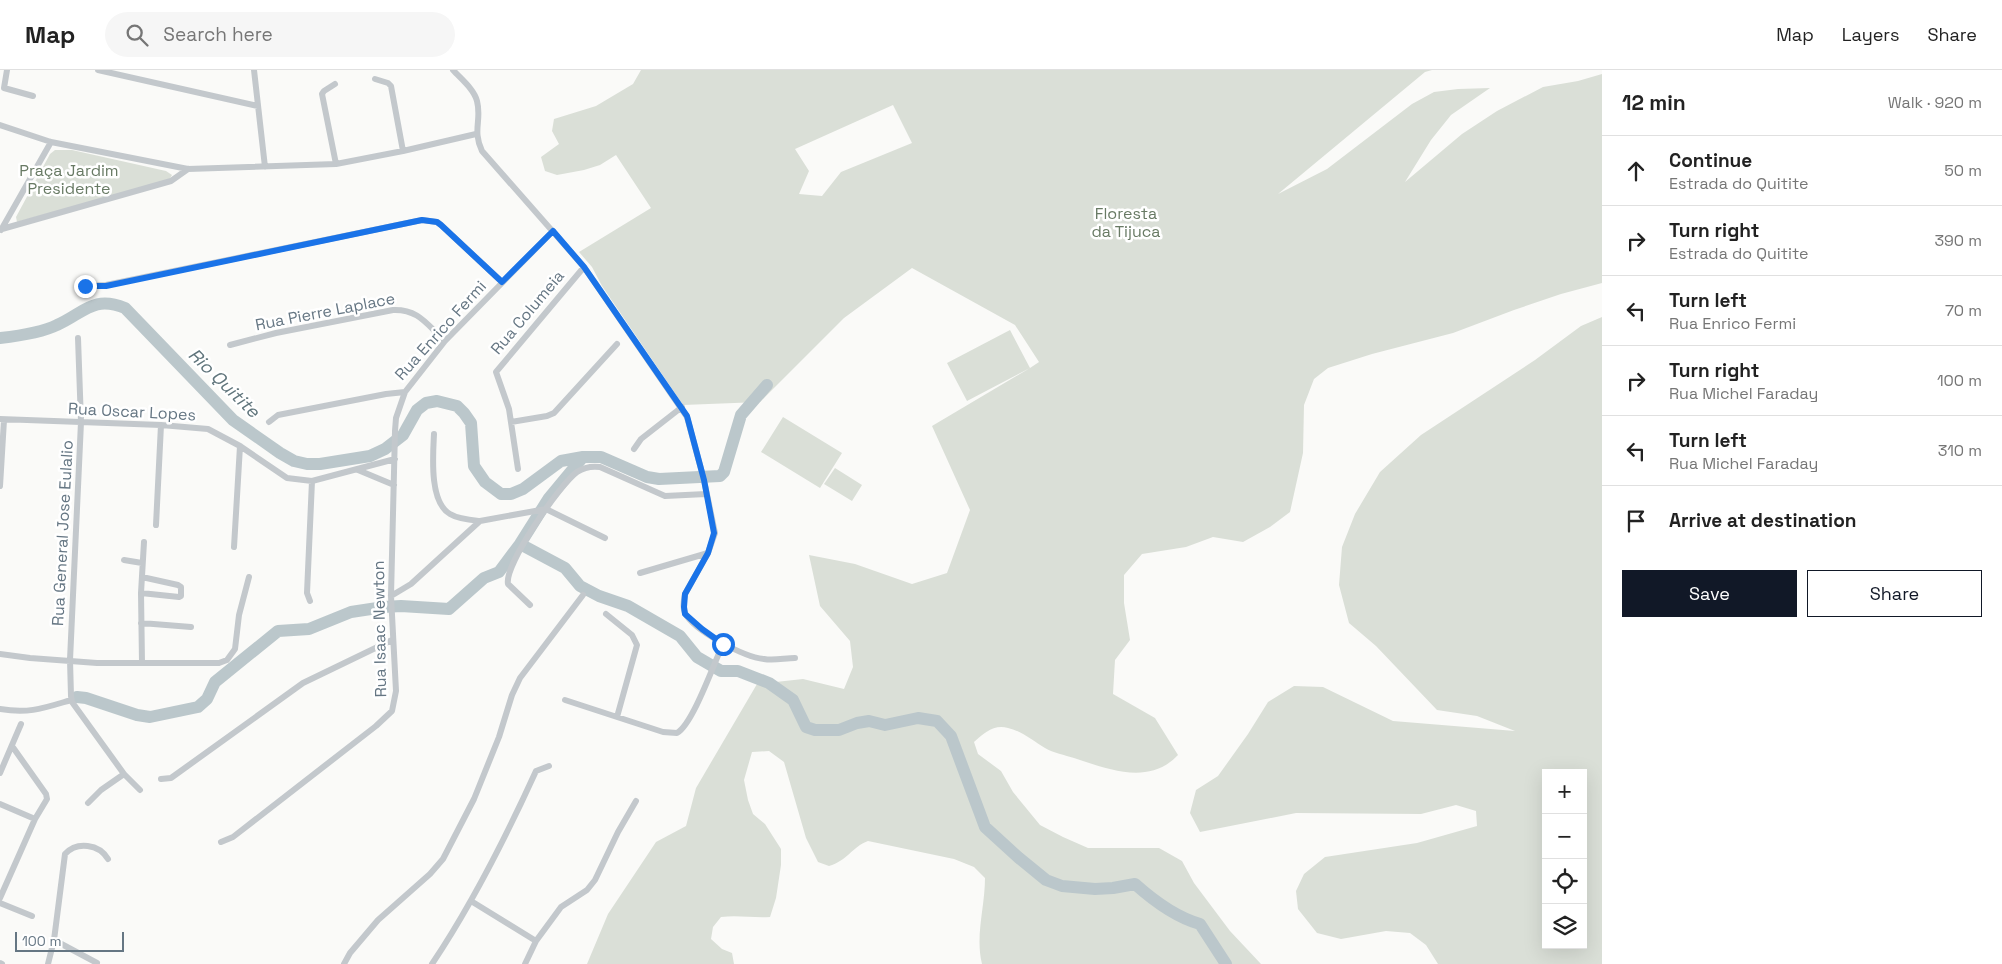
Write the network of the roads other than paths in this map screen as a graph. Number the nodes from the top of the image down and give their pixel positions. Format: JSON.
{"nodes":[{"id":1,"x":7,"y":70,"type":"edge"},
{"id":2,"x":98,"y":70,"type":"edge"},
{"id":3,"x":254,"y":70,"type":"edge"},
{"id":4,"x":453,"y":70,"type":"edge"},
{"id":5,"x":375,"y":79,"type":"dead end"},
{"id":6,"x":335,"y":84,"type":"dead end"},
{"id":7,"x":33,"y":96,"type":"dead end"},
{"id":8,"x":258,"y":106,"type":"junction"},
{"id":9,"x":0,"y":126,"type":"edge"},
{"id":10,"x":476,"y":134,"type":"junction"},
{"id":11,"x":51,"y":142,"type":"junction"},
{"id":12,"x":403,"y":151,"type":"junction"},
{"id":13,"x":336,"y":164,"type":"junction"},
{"id":14,"x":265,"y":168,"type":"junction"},
{"id":15,"x":188,"y":169,"type":"junction"},
{"id":16,"x":1,"y":230,"type":"edge"},
{"id":17,"x":553,"y":231,"type":"junction"},
{"id":18,"x":584,"y":267,"type":"junction"},
{"id":19,"x":502,"y":282,"type":"junction"},
{"id":20,"x":85,"y":286,"type":"dead end"},
{"id":21,"x":78,"y":338,"type":"dead end"},
{"id":22,"x":445,"y":341,"type":"junction"},
{"id":23,"x":617,"y":344,"type":"dead end"},
{"id":24,"x":230,"y":345,"type":"dead end"},
{"id":25,"x":405,"y":392,"type":"junction"},
{"id":26,"x":682,"y":408,"type":"junction"},
{"id":27,"x":2,"y":419,"type":"edge"},
{"id":28,"x":81,"y":422,"type":"junction"},
{"id":29,"x":269,"y":422,"type":"dead end"},
{"id":30,"x":511,"y":422,"type":"junction"},
{"id":31,"x":161,"y":425,"type":"junction"},
{"id":32,"x":434,"y":434,"type":"dead end"},
{"id":33,"x":240,"y":446,"type":"junction"},
{"id":34,"x":634,"y":449,"type":"dead end"},
{"id":35,"x":395,"y":455,"type":"junction"},
{"id":36,"x":518,"y":469,"type":"dead end"},
{"id":37,"x":358,"y":470,"type":"junction"},
{"id":38,"x":312,"y":481,"type":"junction"},
{"id":39,"x":394,"y":485,"type":"junction"},
{"id":40,"x":0,"y":486,"type":"edge"},
{"id":41,"x":706,"y":494,"type":"junction"},
{"id":42,"x":544,"y":509,"type":"junction"},
{"id":43,"x":480,"y":522,"type":"junction"},
{"id":44,"x":156,"y":525,"type":"dead end"},
{"id":45,"x":605,"y":538,"type":"dead end"},
{"id":46,"x":144,"y":542,"type":"dead end"},
{"id":47,"x":234,"y":547,"type":"dead end"},
{"id":48,"x":708,"y":553,"type":"junction"},
{"id":49,"x":124,"y":560,"type":"dead end"},
{"id":50,"x":142,"y":562,"type":"junction"},
{"id":51,"x":640,"y":573,"type":"dead end"},
{"id":52,"x":142,"y":577,"type":"junction"},
{"id":53,"x":249,"y":577,"type":"dead end"},
{"id":54,"x":141,"y":592,"type":"junction"},
{"id":55,"x":583,"y":595,"type":"dead end"},
{"id":56,"x":391,"y":598,"type":"junction"},
{"id":57,"x":310,"y":601,"type":"dead end"},
{"id":58,"x":530,"y":605,"type":"dead end"},
{"id":59,"x":606,"y":614,"type":"dead end"},
{"id":60,"x":141,"y":623,"type":"junction"},
{"id":61,"x":191,"y":627,"type":"dead end"},
{"id":62,"x":392,"y":640,"type":"junction"},
{"id":63,"x":723,"y":644,"type":"junction"},
{"id":64,"x":0,"y":654,"type":"edge"},
{"id":65,"x":795,"y":658,"type":"dead end"},
{"id":66,"x":70,"y":660,"type":"junction"},
{"id":67,"x":142,"y":663,"type":"junction"},
{"id":68,"x":71,"y":700,"type":"junction"},
{"id":69,"x":565,"y":700,"type":"dead end"},
{"id":70,"x":0,"y":708,"type":"edge"},
{"id":71,"x":617,"y":717,"type":"junction"},
{"id":72,"x":21,"y":724,"type":"dead end"},
{"id":73,"x":12,"y":746,"type":"junction"},
{"id":74,"x":549,"y":766,"type":"dead end"},
{"id":75,"x":0,"y":773,"type":"edge"},
{"id":76,"x":124,"y":774,"type":"junction"},
{"id":77,"x":161,"y":779,"type":"dead end"},
{"id":78,"x":140,"y":790,"type":"dead end"},
{"id":79,"x":636,"y":801,"type":"dead end"},
{"id":80,"x":88,"y":803,"type":"dead end"},
{"id":81,"x":0,"y":804,"type":"edge"},
{"id":82,"x":35,"y":819,"type":"junction"},
{"id":83,"x":221,"y":842,"type":"dead end"},
{"id":84,"x":108,"y":859,"type":"dead end"},
{"id":85,"x":0,"y":898,"type":"edge"},
{"id":86,"x":471,"y":900,"type":"junction"},
{"id":87,"x":0,"y":903,"type":"edge"},
{"id":88,"x":32,"y":916,"type":"dead end"},
{"id":89,"x":54,"y":940,"type":"junction"},
{"id":90,"x":536,"y":941,"type":"junction"},
{"id":91,"x":97,"y":963,"type":"edge"},
{"id":92,"x":48,"y":964,"type":"edge"},
{"id":93,"x":344,"y":964,"type":"edge"},
{"id":94,"x":432,"y":964,"type":"edge"},
{"id":95,"x":525,"y":964,"type":"edge"}],
"edges":[{"from":1,"to":7,"type":"street"},
{"from":2,"to":8,"type":"street"},
{"from":3,"to":8,"type":"street"},
{"from":4,"to":10,"type":"street"},
{"from":5,"to":12,"type":"street"},
{"from":6,"to":13,"type":"street"},
{"from":8,"to":14,"type":"street"},
{"from":9,"to":11,"type":"street"},
{"from":10,"to":12,"type":"street"},
{"from":10,"to":17,"type":"street"},
{"from":11,"to":15,"type":"street"},
{"from":11,"to":16,"type":"street"},
{"from":12,"to":13,"type":"street"},
{"from":13,"to":14,"type":"street"},
{"from":14,"to":15,"type":"street"},
{"from":15,"to":16,"type":"street"},
{"from":17,"to":18,"type":"street"},
{"from":17,"to":19,"type":"street","name":"Rua Enrico Fermi"},
{"from":18,"to":26,"type":"street"},
{"from":18,"to":30,"type":"street","name":"Rua Columeia"},
{"from":19,"to":20,"type":"street"},
{"from":19,"to":22,"type":"street","name":"Rua Enrico Fermi"},
{"from":21,"to":28,"type":"street","name":"Rua General Jose Eulalio"},
{"from":22,"to":24,"type":"street","name":"Rua Pierre Laplace"},
{"from":22,"to":25,"type":"street","name":"Rua Enrico Fermi"},
{"from":23,"to":30,"type":"street"},
{"from":25,"to":29,"type":"street","name":"Rua Enrico Fermi"},
{"from":25,"to":35,"type":"street","name":"Rua Isaac Newton"},
{"from":26,"to":34,"type":"street"},
{"from":26,"to":41,"type":"street"},
{"from":27,"to":28,"type":"street","name":"Rua Oscar Lopes"},
{"from":27,"to":40,"type":"street"},
{"from":28,"to":31,"type":"street","name":"Rua Oscar Lopes"},
{"from":28,"to":66,"type":"street","name":"Rua General Jose Eulalio"},
{"from":30,"to":36,"type":"street"},
{"from":31,"to":33,"type":"street","name":"Rua Oscar Lopes"},
{"from":31,"to":44,"type":"street"},
{"from":32,"to":43,"type":"street"},
{"from":33,"to":38,"type":"street","name":"Rua Oscar Lopes"},
{"from":33,"to":47,"type":"street"},
{"from":35,"to":37,"type":"street","name":"Rua Oscar Lopes"},
{"from":35,"to":39,"type":"street","name":"Rua Isaac Newton"},
{"from":37,"to":38,"type":"street","name":"Rua Oscar Lopes"},
{"from":37,"to":39,"type":"street"},
{"from":38,"to":57,"type":"street"},
{"from":39,"to":56,"type":"street","name":"Rua Isaac Newton"},
{"from":41,"to":42,"type":"street"},
{"from":41,"to":48,"type":"street"},
{"from":42,"to":43,"type":"street"},
{"from":42,"to":45,"type":"street"},
{"from":42,"to":58,"type":"street"},
{"from":43,"to":56,"type":"street"},
{"from":46,"to":50,"type":"street"},
{"from":48,"to":51,"type":"street"},
{"from":48,"to":63,"type":"street"},
{"from":49,"to":50,"type":"street"},
{"from":50,"to":52,"type":"street"},
{"from":52,"to":54,"type":"street"},
{"from":52,"to":54,"type":"street"},
{"from":53,"to":67,"type":"street"},
{"from":54,"to":60,"type":"street"},
{"from":55,"to":93,"type":"street"},
{"from":56,"to":62,"type":"street","name":"Rua Isaac Newton"},
{"from":59,"to":71,"type":"street"},
{"from":60,"to":61,"type":"street"},
{"from":60,"to":67,"type":"street"},
{"from":62,"to":77,"type":"street"},
{"from":62,"to":83,"type":"street","name":"Rua Isaac Newton"},
{"from":63,"to":65,"type":"street"},
{"from":63,"to":71,"type":"street"},
{"from":64,"to":66,"type":"street"},
{"from":66,"to":67,"type":"street"},
{"from":66,"to":68,"type":"street","name":"Rua General Jose Eulalio"},
{"from":68,"to":70,"type":"street"},
{"from":68,"to":76,"type":"street"},
{"from":69,"to":71,"type":"street"},
{"from":72,"to":73,"type":"street"},
{"from":73,"to":75,"type":"street"},
{"from":73,"to":82,"type":"street"},
{"from":74,"to":86,"type":"street"},
{"from":76,"to":78,"type":"street"},
{"from":76,"to":80,"type":"street"},
{"from":79,"to":90,"type":"street"},
{"from":81,"to":82,"type":"street"},
{"from":82,"to":85,"type":"street"},
{"from":84,"to":89,"type":"street"},
{"from":86,"to":90,"type":"street"},
{"from":86,"to":94,"type":"street"},
{"from":87,"to":88,"type":"street"},
{"from":89,"to":91,"type":"street"},
{"from":89,"to":92,"type":"street"},
{"from":90,"to":95,"type":"street"}]}
